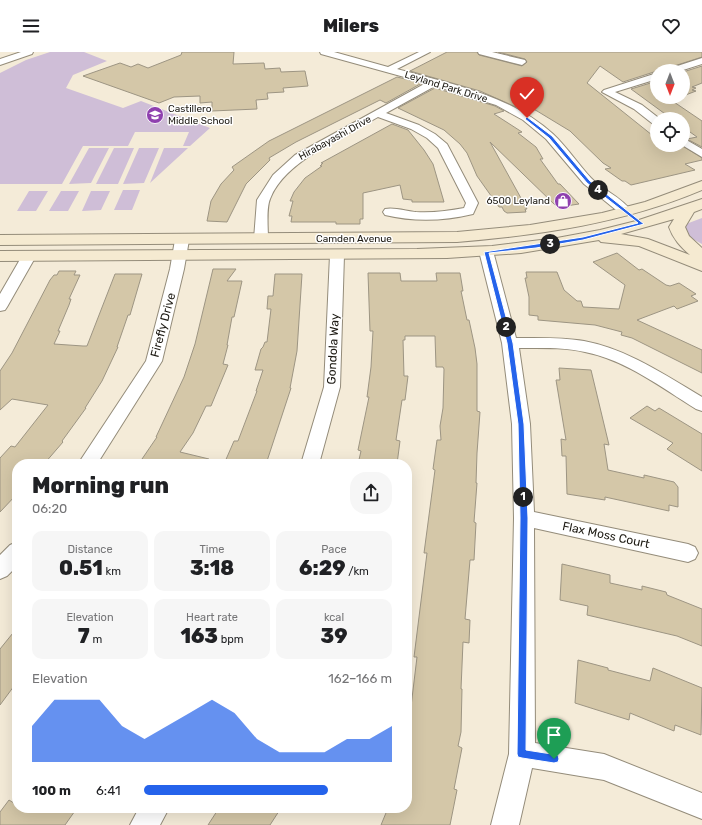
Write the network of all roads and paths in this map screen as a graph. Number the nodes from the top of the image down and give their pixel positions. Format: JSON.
{"nodes":[{"id":1,"x":1,"y":52,"type":"edge"},
{"id":2,"x":29,"y":52,"type":"edge"},
{"id":3,"x":324,"y":52,"type":"edge"},
{"id":4,"x":426,"y":52,"type":"edge"},
{"id":5,"x":482,"y":52,"type":"edge"},
{"id":6,"x":11,"y":58,"type":"junction"},
{"id":7,"x":702,"y":61,"type":"edge"},
{"id":8,"x":0,"y":62,"type":"edge"},
{"id":9,"x":522,"y":62,"type":"dead end"},
{"id":10,"x":690,"y":65,"type":"edge"},
{"id":11,"x":388,"y":70,"type":"junction"},
{"id":12,"x":650,"y":78,"type":"edge"},
{"id":13,"x":433,"y":83,"type":"junction"},
{"id":14,"x":378,"y":114,"type":"junction"},
{"id":15,"x":650,"y":116,"type":"edge"},
{"id":16,"x":690,"y":146,"type":"edge"},
{"id":17,"x":702,"y":154,"type":"edge"},
{"id":18,"x":702,"y":185,"type":"edge"},
{"id":19,"x":695,"y":206,"type":"edge"},
{"id":20,"x":625,"y":211,"type":"junction"},
{"id":21,"x":389,"y":212,"type":"dead end"},
{"id":22,"x":641,"y":224,"type":"junction"},
{"id":23,"x":583,"y":238,"type":"junction"},
{"id":24,"x":261,"y":239,"type":"junction"},
{"id":25,"x":0,"y":240,"type":"edge"},
{"id":26,"x":181,"y":248,"type":"junction"},
{"id":27,"x":486,"y":252,"type":"junction"},
{"id":28,"x":336,"y":255,"type":"junction"},
{"id":29,"x":0,"y":256,"type":"edge"},
{"id":30,"x":29,"y":256,"type":"junction"},
{"id":31,"x":702,"y":257,"type":"edge"},
{"id":32,"x":702,"y":264,"type":"edge"},
{"id":33,"x":0,"y":307,"type":"edge"},
{"id":34,"x":510,"y":343,"type":"junction"},
{"id":35,"x":702,"y":405,"type":"edge"},
{"id":36,"x":90,"y":459,"type":"edge"},
{"id":37,"x":311,"y":459,"type":"edge"},
{"id":38,"x":524,"y":518,"type":"junction"},
{"id":39,"x":688,"y":552,"type":"dead end"},
{"id":40,"x":12,"y":556,"type":"edge"},
{"id":41,"x":0,"y":570,"type":"edge"},
{"id":42,"x":522,"y":754,"type":"junction"},
{"id":43,"x":702,"y":806,"type":"edge"},
{"id":44,"x":152,"y":813,"type":"edge"},
{"id":45,"x":144,"y":825,"type":"edge"},
{"id":46,"x":505,"y":825,"type":"edge"}],
"edges":[{"from":1,"to":6,"type":"street"},
{"from":2,"to":6,"type":"street"},
{"from":3,"to":11,"type":"street","name":"Leyland Park Drive"},
{"from":4,"to":11,"type":"street"},
{"from":5,"to":9,"type":"street"},
{"from":6,"to":8,"type":"street"},
{"from":7,"to":10,"type":"street"},
{"from":11,"to":13,"type":"street","name":"Leyland Park Drive"},
{"from":12,"to":15,"type":"street"},
{"from":13,"to":14,"type":"street","name":"Hirabayashi Drive"},
{"from":13,"to":20,"type":"street","name":"Leyland Park Drive"},
{"from":14,"to":21,"type":"street"},
{"from":14,"to":24,"type":"street","name":"Hirabayashi Drive"},
{"from":16,"to":17,"type":"street"},
{"from":18,"to":20,"type":"main road","name":"Camden Avenue"},
{"from":19,"to":22,"type":"main road","name":"Camden Avenue"},
{"from":19,"to":31,"type":"main road"},
{"from":20,"to":22,"type":"main road"},
{"from":20,"to":24,"type":"main road","name":"Camden Avenue"},
{"from":22,"to":23,"type":"main road","name":"Camden Avenue"},
{"from":22,"to":32,"type":"main road"},
{"from":23,"to":27,"type":"main road","name":"Camden Avenue"},
{"from":23,"to":32,"type":"main road"},
{"from":24,"to":26,"type":"main road","name":"Camden Avenue"},
{"from":25,"to":26,"type":"main road","name":"Camden Avenue"},
{"from":26,"to":28,"type":"main road","name":"Camden Avenue"},
{"from":26,"to":30,"type":"main road","name":"Camden Avenue"},
{"from":26,"to":36,"type":"street","name":"Firefly Drive"},
{"from":27,"to":28,"type":"main road","name":"Camden Avenue"},
{"from":27,"to":34,"type":"street"},
{"from":28,"to":37,"type":"street","name":"Gondola Way"},
{"from":29,"to":30,"type":"main road","name":"Camden Avenue"},
{"from":30,"to":33,"type":"street"},
{"from":34,"to":35,"type":"street"},
{"from":34,"to":38,"type":"street"},
{"from":38,"to":39,"type":"street","name":"Flax Moss Court"},
{"from":38,"to":42,"type":"street"},
{"from":40,"to":41,"type":"street"},
{"from":42,"to":43,"type":"street"},
{"from":42,"to":46,"type":"street"},
{"from":44,"to":45,"type":"street"}]}
